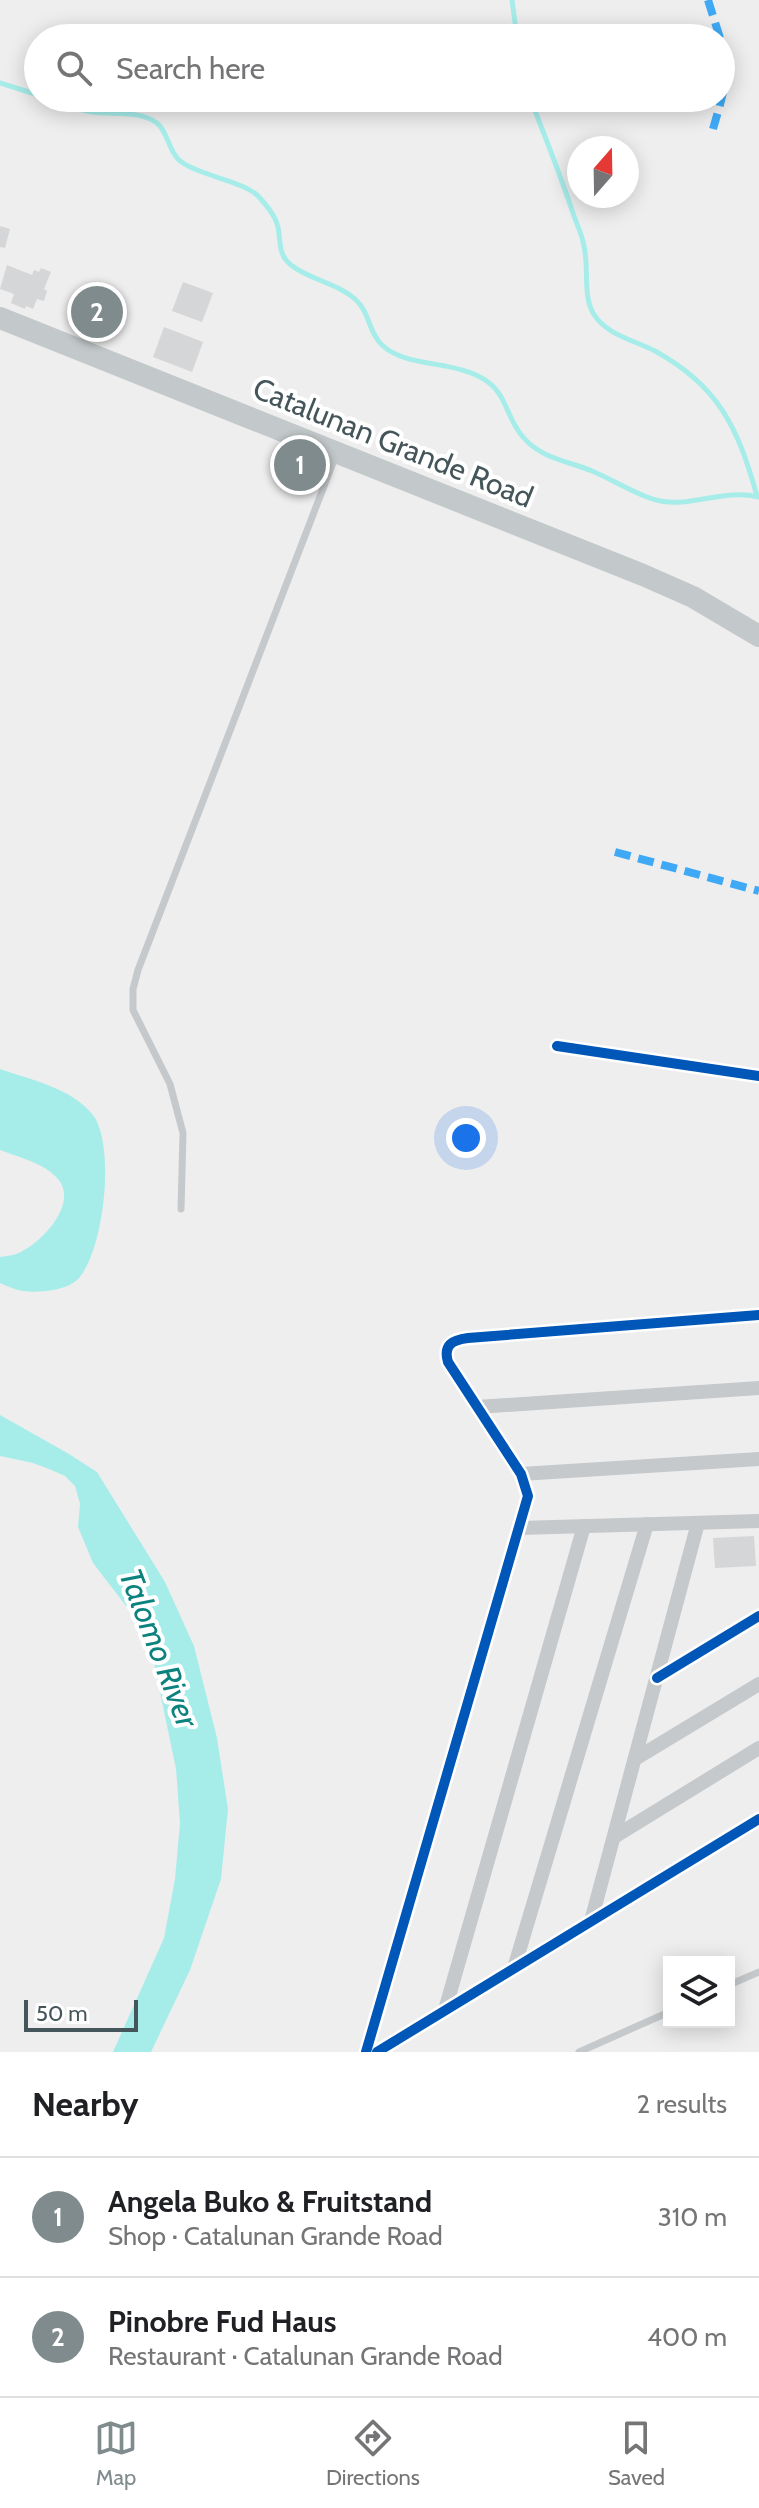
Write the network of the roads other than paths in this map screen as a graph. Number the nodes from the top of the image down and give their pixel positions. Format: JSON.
{"nodes":[{"id":1,"x":0,"y":318,"type":"edge"},
{"id":2,"x":337,"y":453,"type":"junction"},
{"id":3,"x":759,"y":636,"type":"edge"},
{"id":4,"x":557,"y":1046,"type":"dead end"},
{"id":5,"x":759,"y":1076,"type":"edge"},
{"id":6,"x":181,"y":1209,"type":"dead end"},
{"id":7,"x":759,"y":1315,"type":"edge"},
{"id":8,"x":759,"y":1388,"type":"edge"},
{"id":9,"x":477,"y":1407,"type":"junction"},
{"id":10,"x":759,"y":1459,"type":"edge"},
{"id":11,"x":521,"y":1474,"type":"junction"},
{"id":12,"x":759,"y":1521,"type":"edge"},
{"id":13,"x":698,"y":1523,"type":"junction"},
{"id":14,"x":647,"y":1524,"type":"junction"},
{"id":15,"x":584,"y":1526,"type":"junction"},
{"id":16,"x":520,"y":1528,"type":"junction"},
{"id":17,"x":759,"y":1616,"type":"edge"},
{"id":18,"x":657,"y":1678,"type":"junction"},
{"id":19,"x":759,"y":1684,"type":"edge"},
{"id":20,"x":759,"y":1748,"type":"edge"},
{"id":21,"x":635,"y":1759,"type":"junction"},
{"id":22,"x":759,"y":1819,"type":"edge"},
{"id":23,"x":614,"y":1837,"type":"junction"},
{"id":24,"x":591,"y":1921,"type":"junction"},
{"id":25,"x":514,"y":1968,"type":"junction"},
{"id":26,"x":759,"y":1972,"type":"edge"},
{"id":27,"x":735,"y":1982,"type":"edge"},
{"id":28,"x":445,"y":2010,"type":"junction"},
{"id":29,"x":663,"y":2015,"type":"edge"},
{"id":30,"x":366,"y":2052,"type":"edge"},
{"id":31,"x":377,"y":2052,"type":"edge"},
{"id":32,"x":579,"y":2052,"type":"edge"}],
"edges":[{"from":1,"to":2,"type":"main road","name":"Catalunan Grande Road"},
{"from":2,"to":3,"type":"main road","name":"Catalunan Grande Road"},
{"from":2,"to":6,"type":"lane"},
{"from":4,"to":5,"type":"street"},
{"from":7,"to":9,"type":"street"},
{"from":8,"to":9,"type":"street"},
{"from":9,"to":11,"type":"street"},
{"from":10,"to":11,"type":"street"},
{"from":11,"to":16,"type":"street"},
{"from":12,"to":13,"type":"street"},
{"from":13,"to":14,"type":"street"},
{"from":13,"to":18,"type":"street"},
{"from":14,"to":15,"type":"street"},
{"from":14,"to":25,"type":"street"},
{"from":15,"to":16,"type":"street"},
{"from":15,"to":28,"type":"street"},
{"from":16,"to":30,"type":"street"},
{"from":17,"to":18,"type":"street"},
{"from":18,"to":21,"type":"street"},
{"from":19,"to":21,"type":"street"},
{"from":20,"to":23,"type":"street"},
{"from":21,"to":23,"type":"street"},
{"from":22,"to":24,"type":"street"},
{"from":23,"to":24,"type":"street"},
{"from":24,"to":25,"type":"street"},
{"from":25,"to":28,"type":"street"},
{"from":26,"to":27,"type":"lane"},
{"from":28,"to":31,"type":"street"},
{"from":29,"to":32,"type":"lane"}]}
